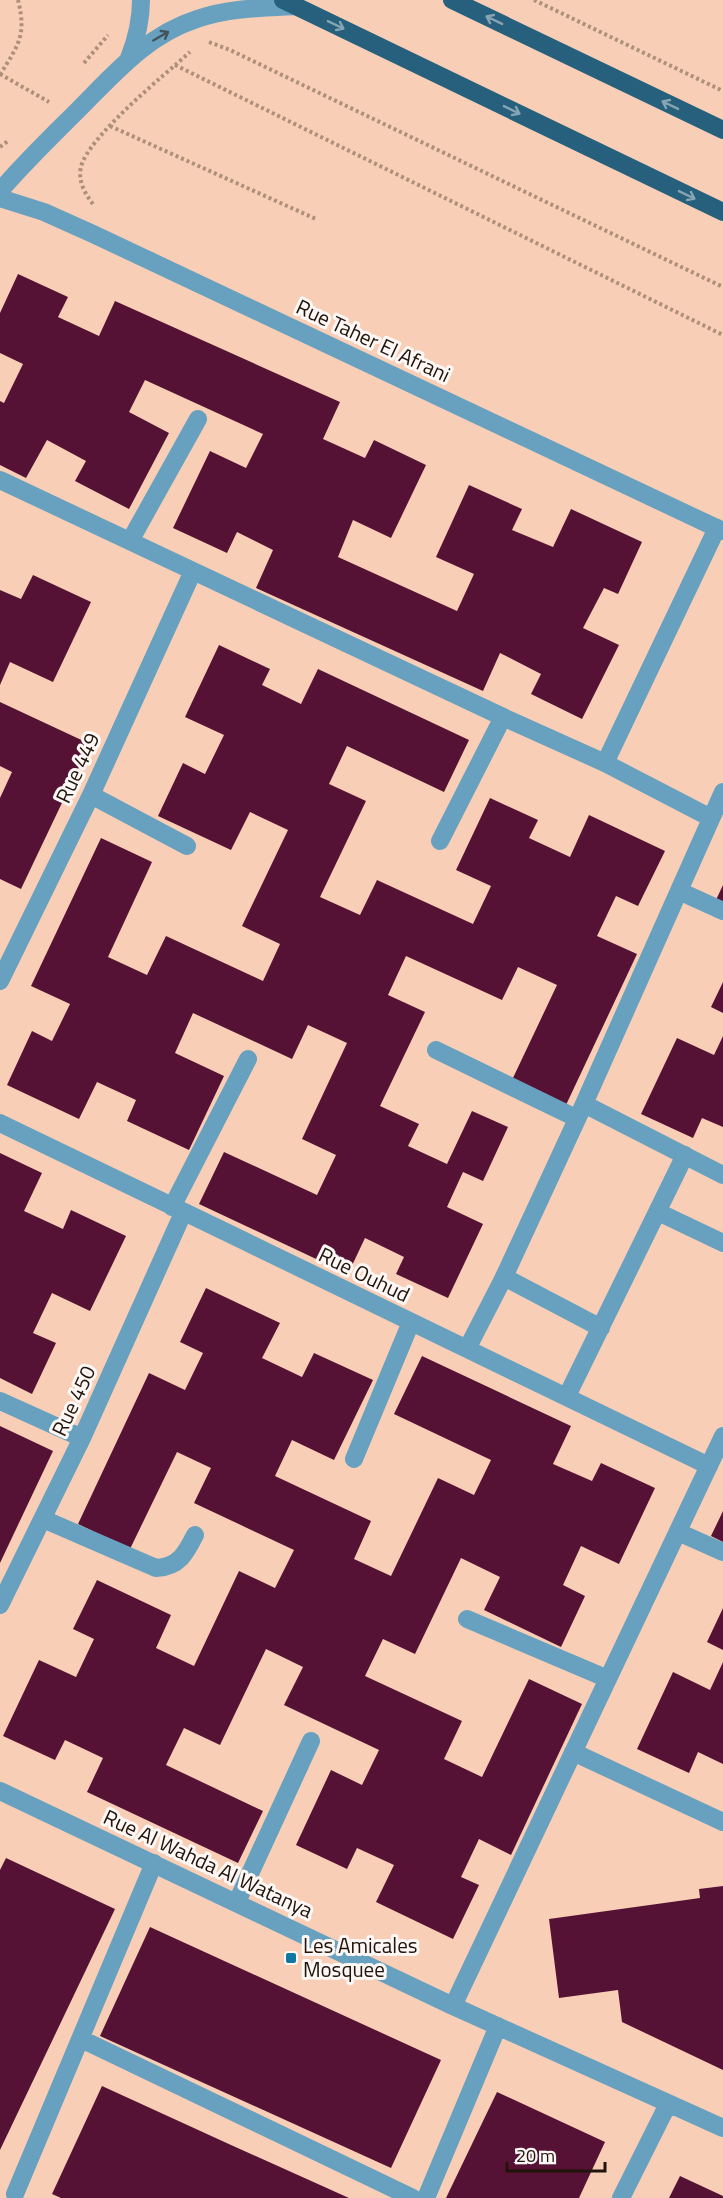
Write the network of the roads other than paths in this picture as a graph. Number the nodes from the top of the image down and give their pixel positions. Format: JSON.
{"nodes":[{"id":1,"x":141,"y":0,"type":"edge"},
{"id":2,"x":452,"y":0,"type":"edge"},
{"id":3,"x":290,"y":3,"type":"edge"},
{"id":4,"x":129,"y":58,"type":"junction"},
{"id":5,"x":723,"y":130,"type":"edge"},
{"id":6,"x":0,"y":191,"type":"edge"},
{"id":7,"x":0,"y":198,"type":"edge"},
{"id":8,"x":723,"y":212,"type":"edge"},
{"id":9,"x":198,"y":418,"type":"dead end"},
{"id":10,"x":0,"y":480,"type":"edge"},
{"id":11,"x":720,"y":530,"type":"edge"},
{"id":12,"x":130,"y":541,"type":"junction"},
{"id":13,"x":193,"y":571,"type":"junction"},
{"id":14,"x":503,"y":717,"type":"junction"},
{"id":15,"x":604,"y":763,"type":"junction"},
{"id":16,"x":723,"y":792,"type":"edge"},
{"id":17,"x":91,"y":795,"type":"junction"},
{"id":18,"x":711,"y":818,"type":"junction"},
{"id":19,"x":440,"y":841,"type":"dead end"},
{"id":20,"x":187,"y":846,"type":"dead end"},
{"id":21,"x":679,"y":891,"type":"junction"},
{"id":22,"x":723,"y":910,"type":"edge"},
{"id":23,"x":0,"y":981,"type":"edge"},
{"id":24,"x":436,"y":1050,"type":"dead end"},
{"id":25,"x":248,"y":1059,"type":"dead end"},
{"id":26,"x":580,"y":1111,"type":"junction"},
{"id":27,"x":0,"y":1123,"type":"edge"},
{"id":28,"x":685,"y":1155,"type":"junction"},
{"id":29,"x":723,"y":1174,"type":"edge"},
{"id":30,"x":178,"y":1210,"type":"junction"},
{"id":31,"x":658,"y":1212,"type":"junction"},
{"id":32,"x":723,"y":1244,"type":"edge"},
{"id":33,"x":504,"y":1277,"type":"junction"},
{"id":34,"x":411,"y":1322,"type":"junction"},
{"id":35,"x":601,"y":1328,"type":"junction"},
{"id":36,"x":468,"y":1347,"type":"junction"},
{"id":37,"x":567,"y":1396,"type":"junction"},
{"id":38,"x":0,"y":1401,"type":"edge"},
{"id":39,"x":723,"y":1436,"type":"edge"},
{"id":40,"x":82,"y":1438,"type":"junction"},
{"id":41,"x":354,"y":1459,"type":"dead end"},
{"id":42,"x":709,"y":1466,"type":"junction"},
{"id":43,"x":43,"y":1519,"type":"junction"},
{"id":44,"x":678,"y":1532,"type":"junction"},
{"id":45,"x":195,"y":1535,"type":"dead end"},
{"id":46,"x":723,"y":1552,"type":"edge"},
{"id":47,"x":0,"y":1605,"type":"edge"},
{"id":48,"x":467,"y":1619,"type":"dead end"},
{"id":49,"x":608,"y":1678,"type":"junction"},
{"id":50,"x":311,"y":1741,"type":"dead end"},
{"id":51,"x":573,"y":1752,"type":"junction"},
{"id":52,"x":0,"y":1791,"type":"edge"},
{"id":53,"x":723,"y":1822,"type":"edge"},
{"id":54,"x":154,"y":1863,"type":"junction"},
{"id":55,"x":237,"y":1902,"type":"junction"},
{"id":56,"x":453,"y":2006,"type":"junction"},
{"id":57,"x":498,"y":2026,"type":"junction"},
{"id":58,"x":81,"y":2039,"type":"junction"},
{"id":59,"x":668,"y":2104,"type":"junction"},
{"id":60,"x":723,"y":2128,"type":"edge"},
{"id":61,"x":13,"y":2193,"type":"edge"},
{"id":62,"x":413,"y":2198,"type":"edge"},
{"id":63,"x":426,"y":2198,"type":"edge"},
{"id":64,"x":621,"y":2198,"type":"edge"}],
"edges":[{"from":1,"to":4,"type":"street"},
{"from":5,"to":2,"type":"highway","one_way":true},
{"from":4,"to":3,"type":"street","one_way":true},
{"from":3,"to":8,"type":"highway","one_way":true},
{"from":4,"to":6,"type":"street"},
{"from":7,"to":11,"type":"street","name":"Rue Taher El Afrani"},
{"from":9,"to":12,"type":"street"},
{"from":10,"to":12,"type":"street"},
{"from":11,"to":15,"type":"street"},
{"from":12,"to":13,"type":"street"},
{"from":13,"to":14,"type":"street"},
{"from":13,"to":17,"type":"street","name":"Rue 449"},
{"from":14,"to":15,"type":"street"},
{"from":14,"to":19,"type":"street"},
{"from":15,"to":18,"type":"street"},
{"from":16,"to":18,"type":"street"},
{"from":17,"to":20,"type":"street"},
{"from":17,"to":23,"type":"street","name":"Rue 449"},
{"from":18,"to":21,"type":"street"},
{"from":21,"to":22,"type":"street"},
{"from":21,"to":26,"type":"street"},
{"from":24,"to":26,"type":"street"},
{"from":25,"to":30,"type":"street","name":"Rue 450"},
{"from":26,"to":28,"type":"street"},
{"from":26,"to":33,"type":"street"},
{"from":27,"to":30,"type":"street","name":"Rue Ouhud"},
{"from":28,"to":29,"type":"street"},
{"from":28,"to":31,"type":"street"},
{"from":30,"to":34,"type":"street","name":"Rue Ouhud"},
{"from":30,"to":40,"type":"street","name":"Rue 450"},
{"from":31,"to":32,"type":"street"},
{"from":31,"to":35,"type":"street"},
{"from":33,"to":35,"type":"street"},
{"from":33,"to":36,"type":"street"},
{"from":34,"to":36,"type":"street","name":"Rue Ouhud"},
{"from":34,"to":41,"type":"street"},
{"from":35,"to":37,"type":"street"},
{"from":36,"to":37,"type":"street","name":"Rue Ouhud"},
{"from":37,"to":42,"type":"street","name":"Rue Ouhud"},
{"from":38,"to":40,"type":"street"},
{"from":39,"to":42,"type":"street"},
{"from":40,"to":43,"type":"street","name":"Rue 450"},
{"from":42,"to":44,"type":"street"},
{"from":43,"to":45,"type":"street"},
{"from":43,"to":47,"type":"street","name":"Rue 450"},
{"from":44,"to":46,"type":"street"},
{"from":44,"to":49,"type":"street"},
{"from":48,"to":49,"type":"street"},
{"from":49,"to":51,"type":"street"},
{"from":50,"to":55,"type":"street"},
{"from":51,"to":53,"type":"street"},
{"from":51,"to":56,"type":"street"},
{"from":52,"to":54,"type":"street","name":"Rue Al Wahda Al Watanya"},
{"from":54,"to":55,"type":"street","name":"Rue Al Wahda Al Watanya"},
{"from":54,"to":58,"type":"street"},
{"from":55,"to":56,"type":"street","name":"Rue Al Wahda Al Watanya"},
{"from":56,"to":57,"type":"street","name":"Rue Al Wahda Al Watanya"},
{"from":57,"to":59,"type":"street","name":"Rue Al Wahda Al Watanya"},
{"from":57,"to":63,"type":"street"},
{"from":58,"to":61,"type":"street"},
{"from":58,"to":62,"type":"street"},
{"from":59,"to":60,"type":"street","name":"Rue Al Wahda Al Watanya"},
{"from":59,"to":64,"type":"street"}]}
